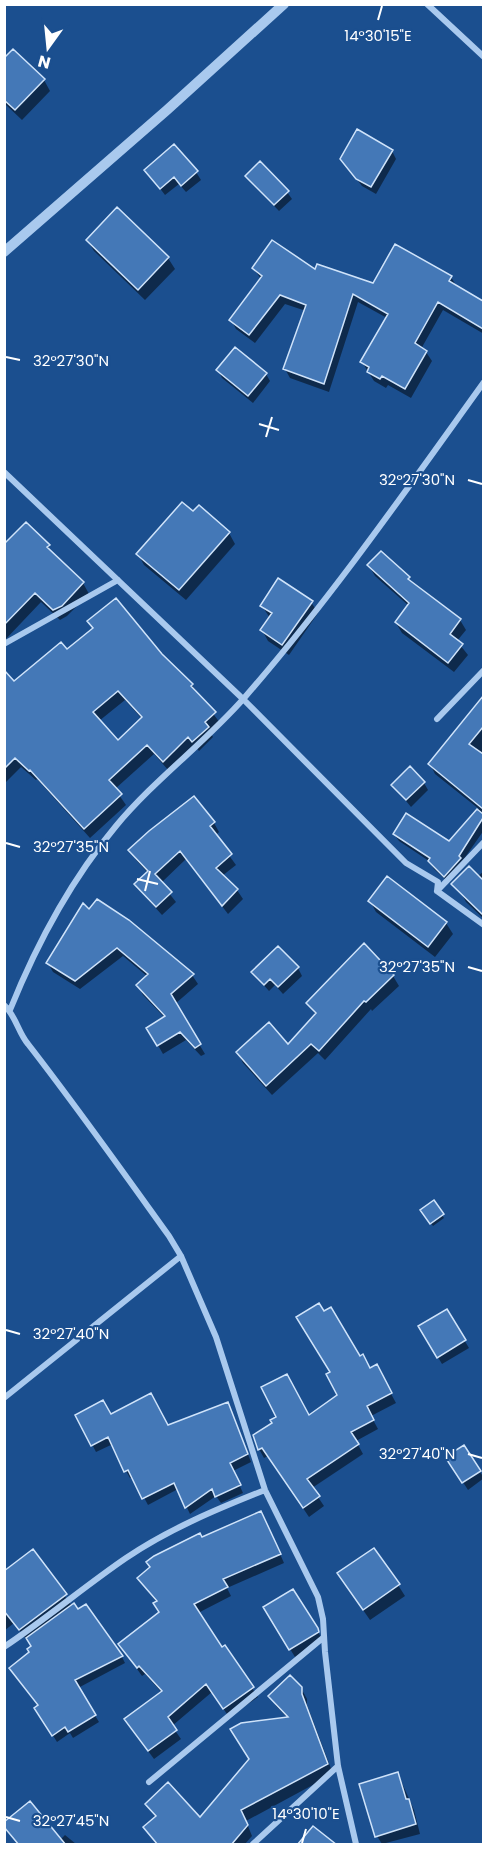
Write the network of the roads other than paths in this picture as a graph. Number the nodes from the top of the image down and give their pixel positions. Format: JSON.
{"nodes":[{"id":1,"x":284,"y":4,"type":"edge"},
{"id":2,"x":427,"y":4,"type":"edge"},
{"id":3,"x":483,"y":57,"type":"edge"},
{"id":4,"x":4,"y":252,"type":"edge"},
{"id":5,"x":483,"y":382,"type":"edge"},
{"id":6,"x":4,"y":472,"type":"edge"},
{"id":7,"x":118,"y":580,"type":"junction"},
{"id":8,"x":4,"y":644,"type":"edge"},
{"id":9,"x":483,"y":670,"type":"edge"},
{"id":10,"x":243,"y":699,"type":"junction"},
{"id":11,"x":436,"y":719,"type":"dead end"},
{"id":12,"x":483,"y":842,"type":"edge"},
{"id":13,"x":437,"y":891,"type":"junction"},
{"id":14,"x":483,"y":925,"type":"edge"},
{"id":15,"x":7,"y":1008,"type":"edge"},
{"id":16,"x":181,"y":1256,"type":"junction"},
{"id":17,"x":4,"y":1398,"type":"edge"},
{"id":18,"x":265,"y":1490,"type":"junction"},
{"id":19,"x":324,"y":1637,"type":"junction"},
{"id":20,"x":4,"y":1647,"type":"edge"},
{"id":21,"x":338,"y":1766,"type":"junction"},
{"id":22,"x":149,"y":1782,"type":"dead end"},
{"id":23,"x":253,"y":1845,"type":"edge"},
{"id":24,"x":356,"y":1845,"type":"edge"}],
"edges":[{"from":1,"to":4,"type":"street"},
{"from":2,"to":3,"type":"street"},
{"from":5,"to":10,"type":"street"},
{"from":6,"to":7,"type":"street"},
{"from":7,"to":8,"type":"street"},
{"from":7,"to":10,"type":"street"},
{"from":9,"to":11,"type":"street"},
{"from":10,"to":13,"type":"street"},
{"from":10,"to":15,"type":"street"},
{"from":12,"to":13,"type":"street"},
{"from":13,"to":14,"type":"street"},
{"from":15,"to":16,"type":"street"},
{"from":16,"to":17,"type":"street"},
{"from":16,"to":18,"type":"street"},
{"from":18,"to":19,"type":"street"},
{"from":18,"to":20,"type":"street"},
{"from":19,"to":21,"type":"street"},
{"from":19,"to":22,"type":"street"},
{"from":21,"to":23,"type":"street"},
{"from":21,"to":24,"type":"street"}]}
